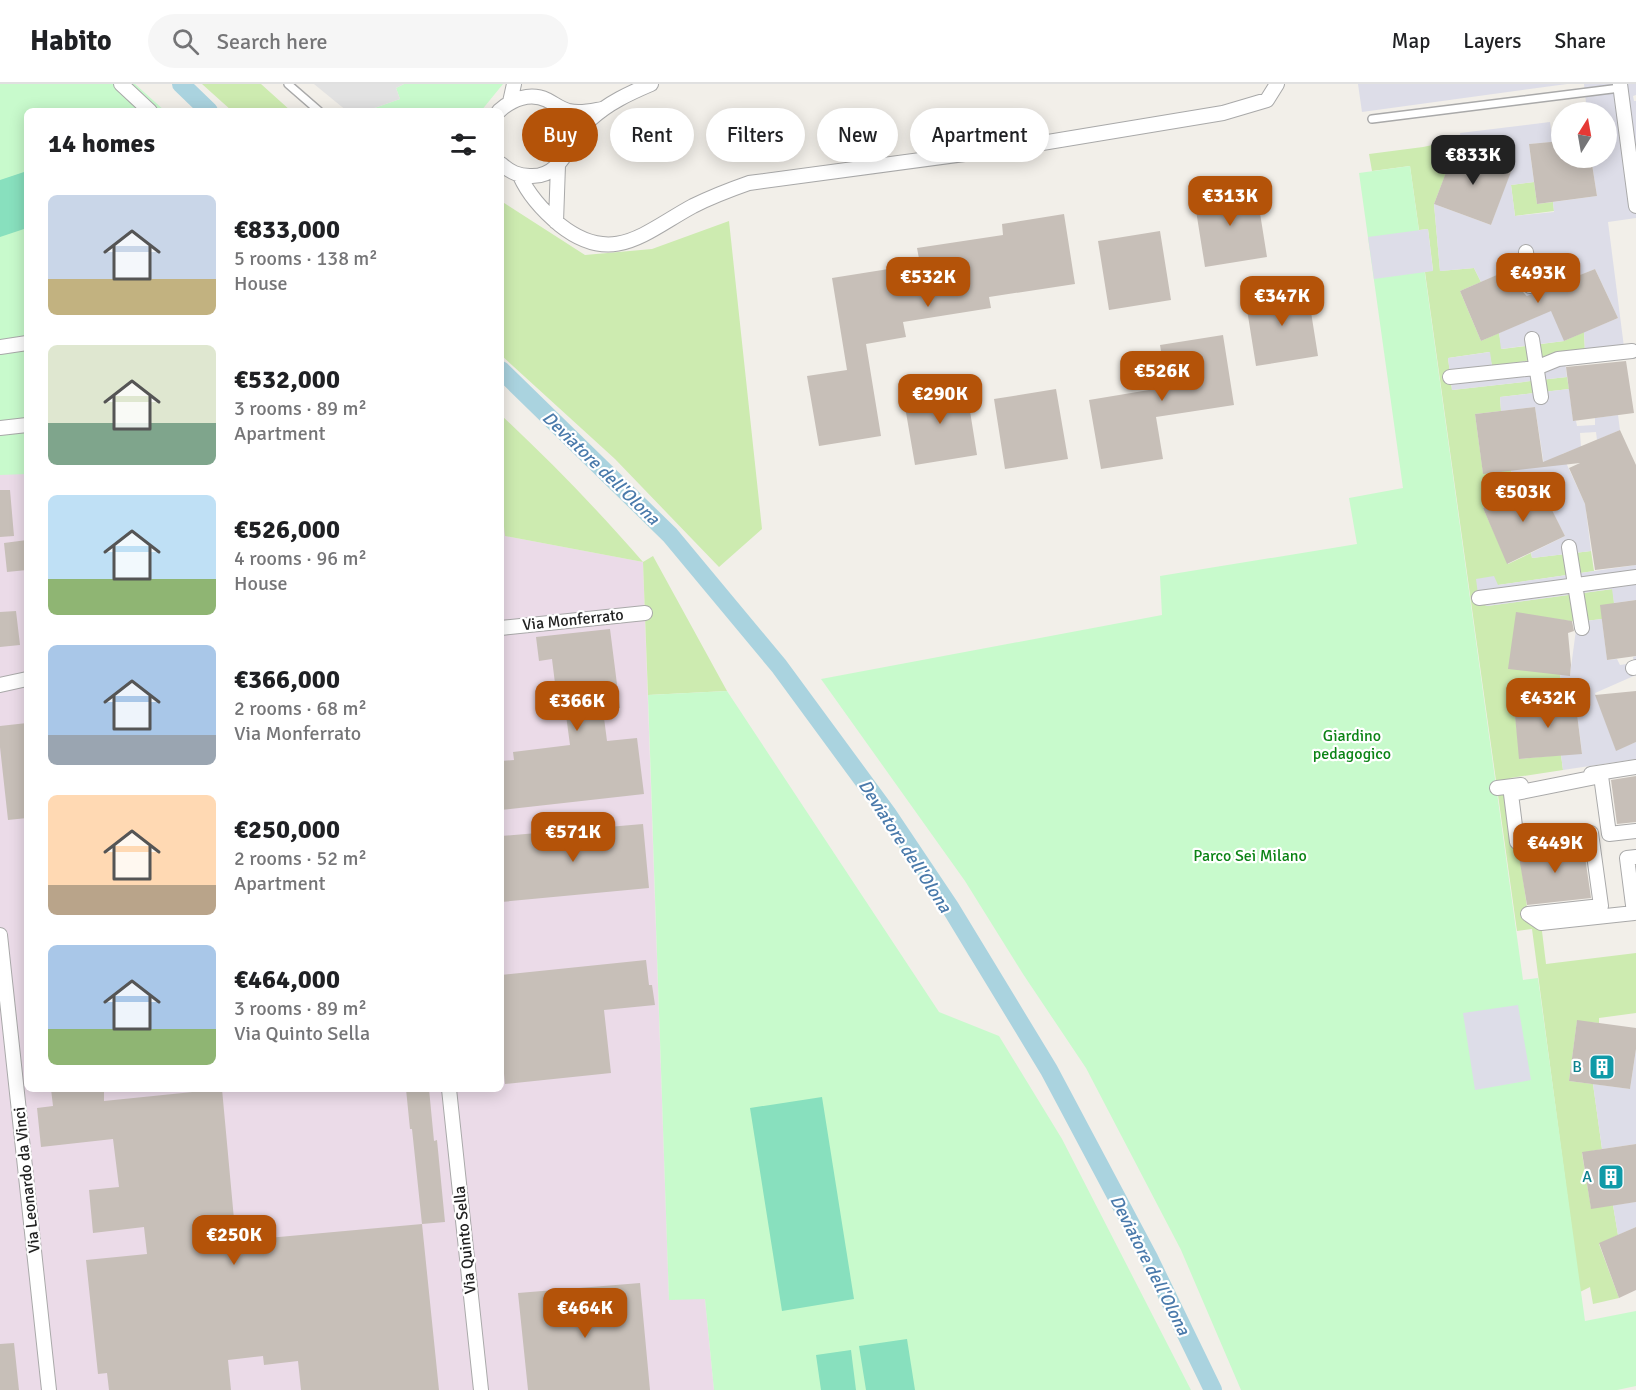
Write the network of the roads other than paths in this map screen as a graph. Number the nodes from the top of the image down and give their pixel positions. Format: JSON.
{"nodes":[{"id":1,"x":121,"y":84,"type":"edge"},
{"id":2,"x":288,"y":84,"type":"edge"},
{"id":3,"x":514,"y":84,"type":"edge"},
{"id":4,"x":533,"y":84,"type":"edge"},
{"id":5,"x":651,"y":84,"type":"edge"},
{"id":6,"x":1277,"y":84,"type":"edge"},
{"id":7,"x":1620,"y":86,"type":"edge"},
{"id":8,"x":552,"y":103,"type":"junction"},
{"id":9,"x":504,"y":106,"type":"edge"},
{"id":10,"x":147,"y":108,"type":"edge"},
{"id":11,"x":316,"y":108,"type":"edge"},
{"id":12,"x":557,"y":108,"type":"edge"},
{"id":13,"x":604,"y":109,"type":"junction"},
{"id":14,"x":598,"y":113,"type":"edge"},
{"id":15,"x":1372,"y":119,"type":"dead end"},
{"id":16,"x":560,"y":162,"type":"edge"},
{"id":17,"x":562,"y":162,"type":"edge"},
{"id":18,"x":508,"y":169,"type":"edge"},
{"id":19,"x":1636,"y":206,"type":"edge"},
{"id":20,"x":556,"y":222,"type":"junction"},
{"id":21,"x":1527,"y":256,"type":"dead end"},
{"id":22,"x":1530,"y":284,"type":"dead end"},
{"id":23,"x":1533,"y":342,"type":"dead end"},
{"id":24,"x":24,"y":343,"type":"edge"},
{"id":25,"x":0,"y":347,"type":"edge"},
{"id":26,"x":1632,"y":351,"type":"dead end"},
{"id":27,"x":1450,"y":377,"type":"dead end"},
{"id":28,"x":1538,"y":379,"type":"junction"},
{"id":29,"x":24,"y":425,"type":"edge"},
{"id":30,"x":0,"y":428,"type":"edge"},
{"id":31,"x":1569,"y":550,"type":"dead end"},
{"id":32,"x":1636,"y":577,"type":"edge"},
{"id":33,"x":1575,"y":584,"type":"junction"},
{"id":34,"x":1479,"y":598,"type":"dead end"},
{"id":35,"x":645,"y":613,"type":"dead end"},
{"id":36,"x":1581,"y":625,"type":"dead end"},
{"id":37,"x":504,"y":628,"type":"edge"},
{"id":38,"x":24,"y":680,"type":"edge"},
{"id":39,"x":0,"y":685,"type":"edge"},
{"id":40,"x":1636,"y":767,"type":"edge"},
{"id":41,"x":1497,"y":788,"type":"dead end"},
{"id":42,"x":1636,"y":831,"type":"edge"},
{"id":43,"x":1636,"y":857,"type":"edge"},
{"id":44,"x":0,"y":935,"type":"edge"},
{"id":45,"x":3,"y":994,"type":"edge"},
{"id":46,"x":449,"y":1092,"type":"edge"},
{"id":47,"x":50,"y":1390,"type":"edge"},
{"id":48,"x":481,"y":1390,"type":"edge"}],
"edges":[{"from":1,"to":10,"type":"street"},
{"from":2,"to":11,"type":"lane"},
{"from":3,"to":9,"type":"street"},
{"from":4,"to":8,"type":"street"},
{"from":5,"to":13,"type":"street"},
{"from":6,"to":20,"type":"street"},
{"from":7,"to":15,"type":"lane"},
{"from":7,"to":19,"type":"street"},
{"from":8,"to":9,"type":"street"},
{"from":8,"to":12,"type":"street"},
{"from":8,"to":13,"type":"street"},
{"from":13,"to":14,"type":"street"},
{"from":16,"to":18,"type":"street"},
{"from":17,"to":20,"type":"street"},
{"from":18,"to":20,"type":"street"},
{"from":21,"to":22,"type":"street"},
{"from":23,"to":28,"type":"street"},
{"from":24,"to":25,"type":"street"},
{"from":26,"to":28,"type":"street"},
{"from":27,"to":28,"type":"street"},
{"from":29,"to":30,"type":"street"},
{"from":31,"to":33,"type":"street"},
{"from":32,"to":33,"type":"street"},
{"from":33,"to":34,"type":"street"},
{"from":33,"to":36,"type":"street"},
{"from":35,"to":37,"type":"street","name":"Via Monferrato"},
{"from":38,"to":39,"type":"street"},
{"from":40,"to":41,"type":"street"},
{"from":42,"to":43,"type":"street"},
{"from":44,"to":45,"type":"street","name":"Via Leonardo da Vinci"},
{"from":45,"to":47,"type":"street","name":"Via Leonardo da Vinci"},
{"from":46,"to":48,"type":"street","name":"Via Quinto Sella"}]}
